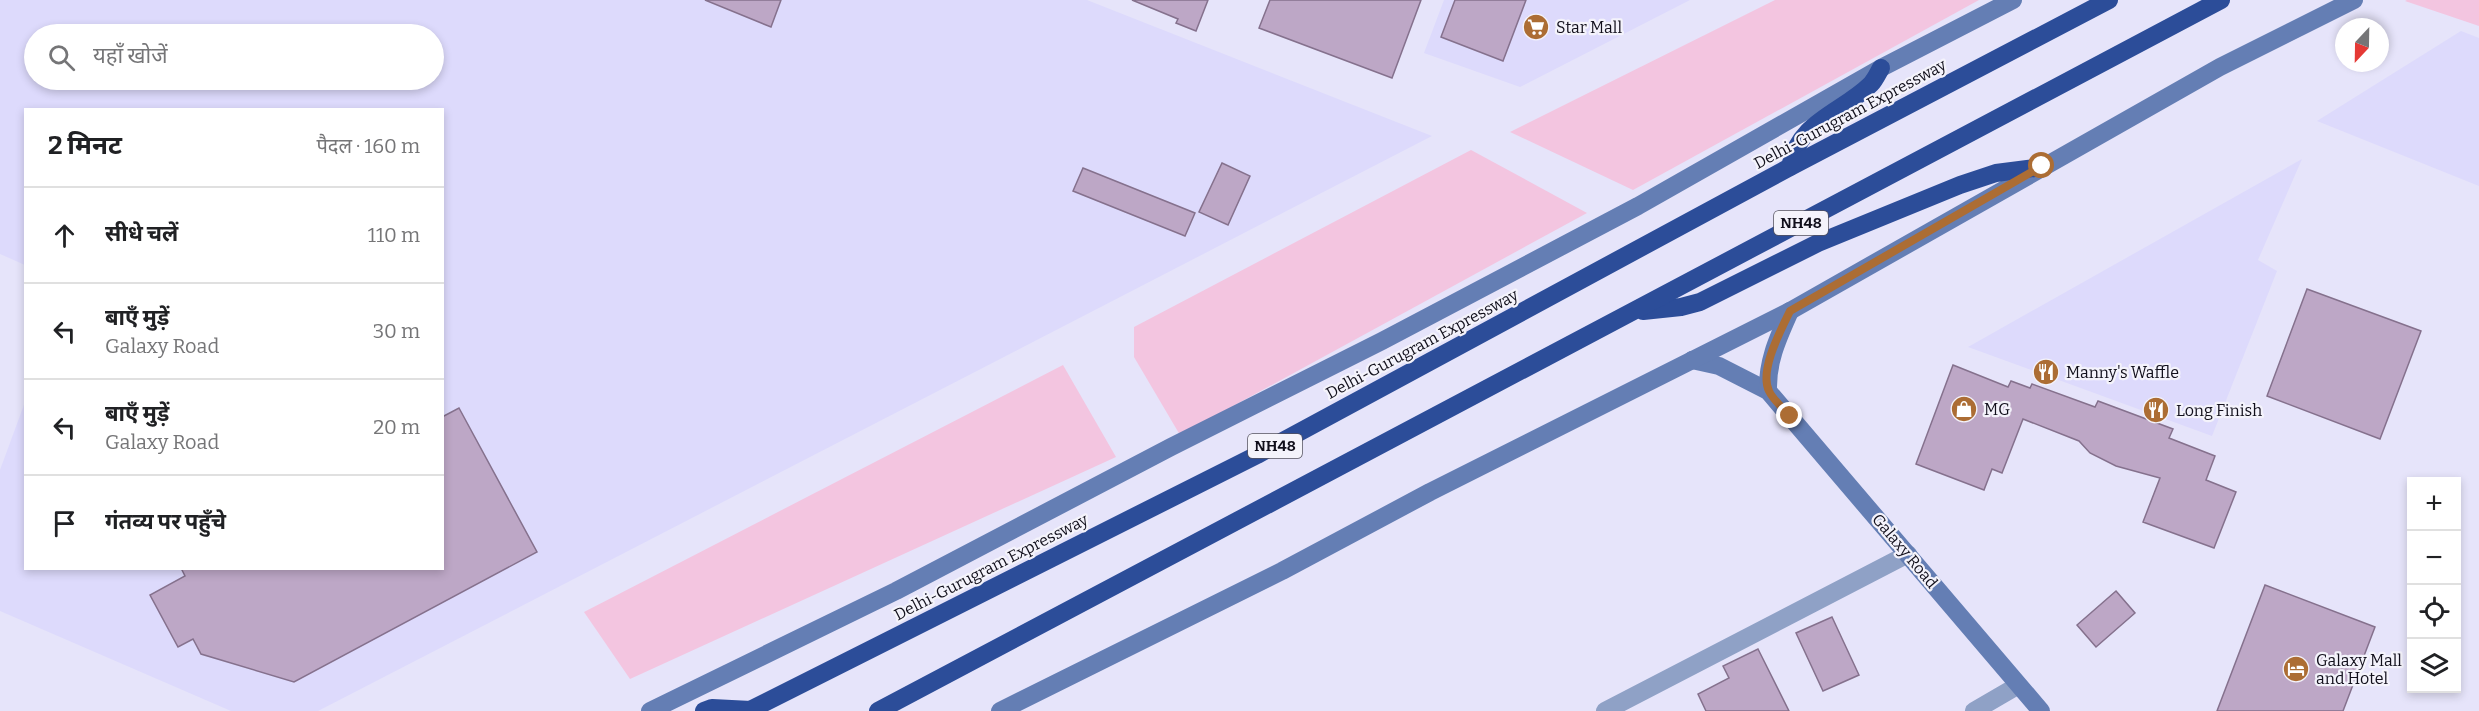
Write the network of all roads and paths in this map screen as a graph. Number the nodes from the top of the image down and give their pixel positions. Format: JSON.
{"nodes":[{"id":1,"x":2013,"y":0,"type":"edge"},
{"id":2,"x":2109,"y":0,"type":"edge"},
{"id":3,"x":2221,"y":0,"type":"edge"},
{"id":4,"x":2354,"y":0,"type":"edge"},
{"id":5,"x":1881,"y":68,"type":"junction"},
{"id":6,"x":2042,"y":166,"type":"junction"},
{"id":7,"x":1790,"y":167,"type":"junction"},
{"id":8,"x":1635,"y":311,"type":"junction"},
{"id":9,"x":1790,"y":311,"type":"junction"},
{"id":10,"x":1692,"y":360,"type":"junction"},
{"id":11,"x":1768,"y":391,"type":"junction"},
{"id":12,"x":1908,"y":554,"type":"junction"},
{"id":13,"x":2018,"y":686,"type":"junction"},
{"id":14,"x":749,"y":710,"type":"edge"},
{"id":15,"x":650,"y":711,"type":"edge"},
{"id":16,"x":704,"y":711,"type":"edge"},
{"id":17,"x":878,"y":711,"type":"edge"},
{"id":18,"x":999,"y":711,"type":"edge"},
{"id":19,"x":1605,"y":711,"type":"edge"},
{"id":20,"x":1974,"y":711,"type":"edge"},
{"id":21,"x":2041,"y":711,"type":"edge"}],
"edges":[{"from":1,"to":5,"type":"main road"},
{"from":2,"to":7,"type":"highway","name":"Delhi-Gurugram Expressway","number":"NH48"},
{"from":3,"to":8,"type":"highway","number":"NH48"},
{"from":4,"to":6,"type":"main road"},
{"from":5,"to":7,"type":"highway"},
{"from":5,"to":15,"type":"main road"},
{"from":6,"to":8,"type":"highway"},
{"from":6,"to":9,"type":"main road"},
{"from":7,"to":14,"type":"highway","name":"Delhi-Gurugram Expressway","number":"NH48"},
{"from":8,"to":17,"type":"highway","number":"NH48"},
{"from":9,"to":10,"type":"main road"},
{"from":9,"to":11,"type":"main road"},
{"from":10,"to":11,"type":"main road","name":"Galaxy Road"},
{"from":10,"to":18,"type":"main road"},
{"from":11,"to":12,"type":"main road","name":"Galaxy Road"},
{"from":12,"to":13,"type":"main road","name":"Galaxy Road"},
{"from":12,"to":19,"type":"street"},
{"from":13,"to":20,"type":"street"},
{"from":13,"to":21,"type":"main road","name":"Galaxy Road"},
{"from":14,"to":16,"type":"highway"}]}
